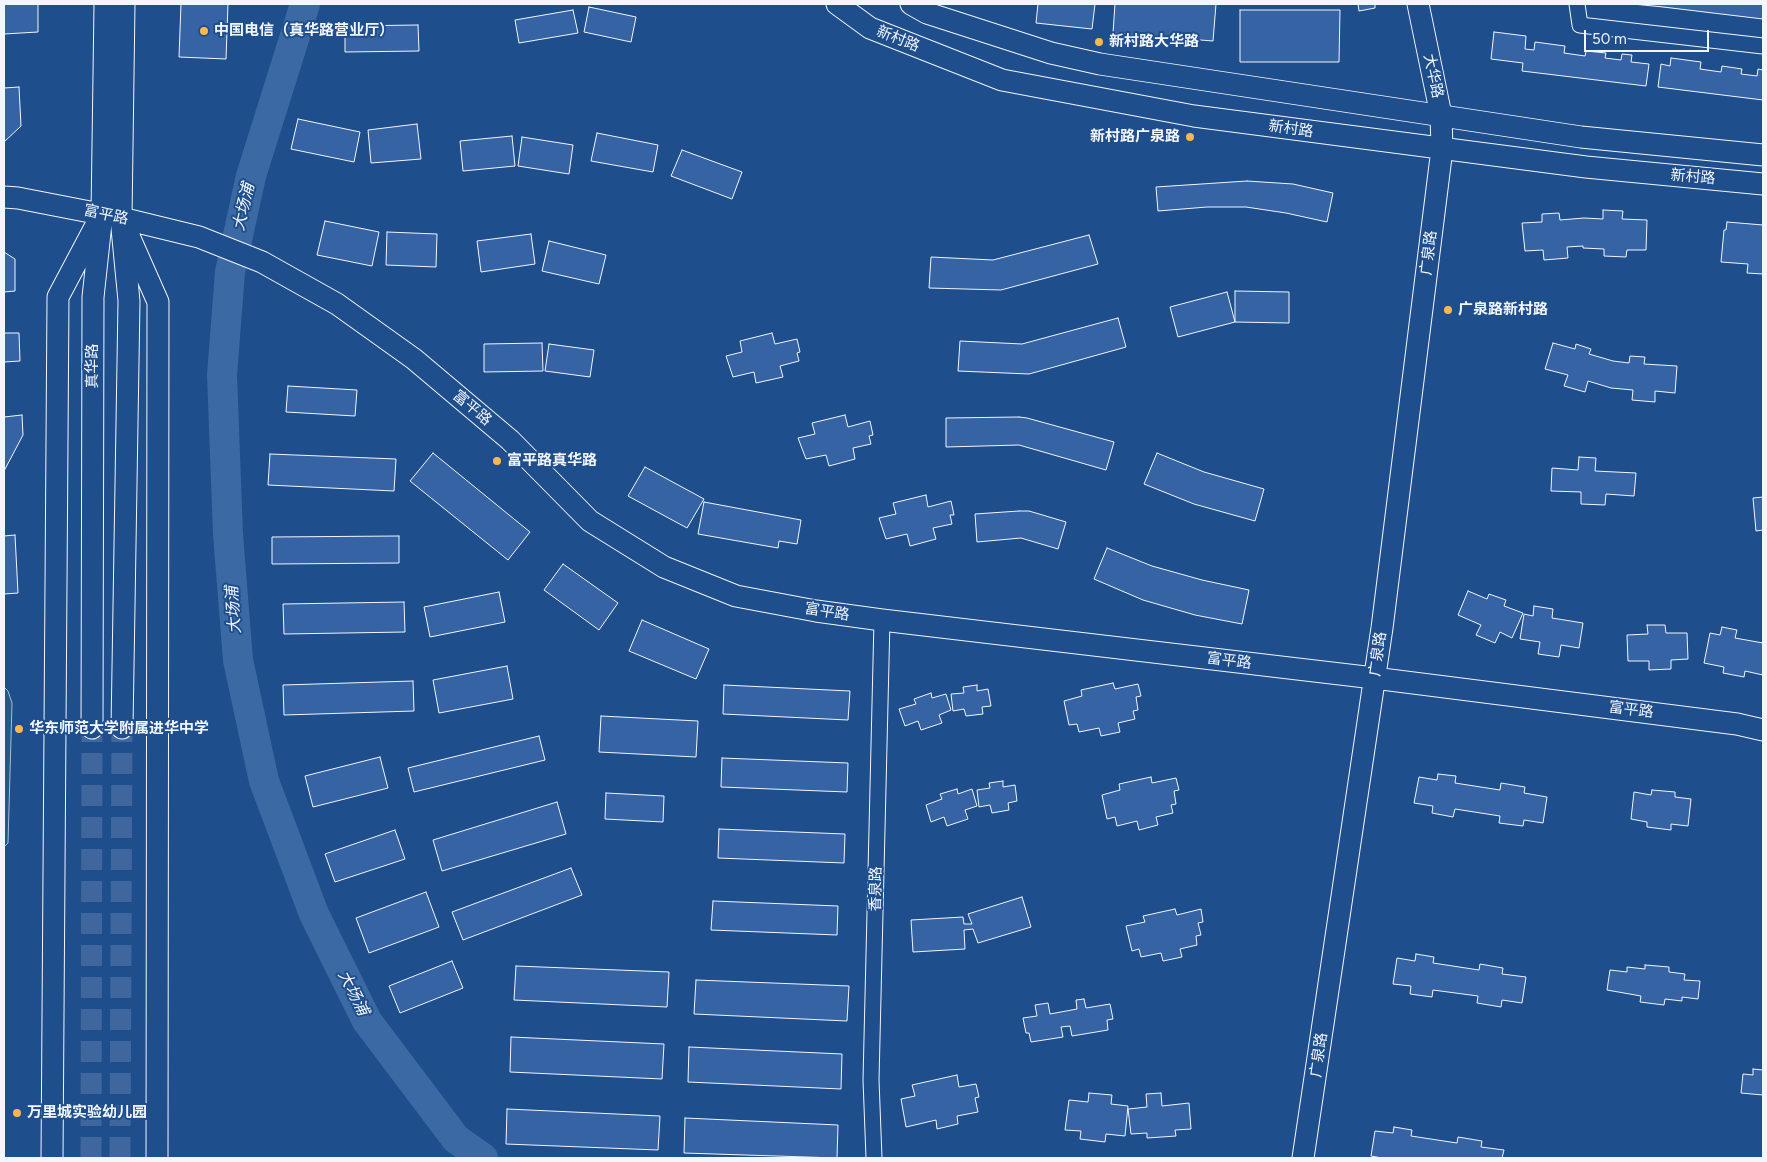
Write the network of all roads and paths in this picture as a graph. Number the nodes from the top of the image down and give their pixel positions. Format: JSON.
{"nodes":[{"id":1,"x":105,"y":4,"type":"edge"},
{"id":2,"x":124,"y":4,"type":"edge"},
{"id":3,"x":837,"y":4,"type":"edge"},
{"id":4,"x":911,"y":4,"type":"edge"},
{"id":5,"x":1418,"y":4,"type":"edge"},
{"id":6,"x":1576,"y":4,"type":"edge"},
{"id":7,"x":1763,"y":46,"type":"edge"},
{"id":8,"x":1441,"y":114,"type":"junction"},
{"id":9,"x":1442,"y":149,"type":"junction"},
{"id":10,"x":1763,"y":154,"type":"edge"},
{"id":11,"x":1763,"y":184,"type":"edge"},
{"id":12,"x":4,"y":196,"type":"edge"},
{"id":13,"x":111,"y":216,"type":"junction"},
{"id":14,"x":882,"y":620,"type":"junction"},
{"id":15,"x":1374,"y":678,"type":"junction"},
{"id":16,"x":92,"y":728,"type":"tunnel mouth"},
{"id":17,"x":122,"y":728,"type":"tunnel mouth"},
{"id":18,"x":1763,"y":730,"type":"edge"},
{"id":19,"x":52,"y":1158,"type":"edge"},
{"id":20,"x":157,"y":1158,"type":"edge"},
{"id":21,"x":874,"y":1158,"type":"edge"},
{"id":22,"x":1304,"y":1158,"type":"edge"}],
"edges":[{"from":1,"to":13,"type":"main road","name":"真华路"},
{"from":2,"to":13,"type":"main road","name":"真华路"},
{"from":3,"to":9,"type":"main road","name":"新村路"},
{"from":4,"to":8,"type":"main road","name":"新村路"},
{"from":5,"to":8,"type":"main road","name":"大华路"},
{"from":6,"to":7,"type":"street"},
{"from":8,"to":9,"type":"main road","name":"大华路"},
{"from":8,"to":10,"type":"main road","name":"新村路"},
{"from":9,"to":11,"type":"main road","name":"新村路"},
{"from":9,"to":15,"type":"main road","name":"广泉路"},
{"from":12,"to":13,"type":"main road","name":"富平路"},
{"from":13,"to":14,"type":"main road","name":"富平路"},
{"from":13,"to":16,"type":"main road","name":"真华路"},
{"from":13,"to":17,"type":"main road","name":"真华路"},
{"from":13,"to":19,"type":"main road"},
{"from":13,"to":20,"type":"main road"},
{"from":14,"to":15,"type":"main road","name":"富平路"},
{"from":14,"to":21,"type":"street","name":"香泉路"},
{"from":15,"to":18,"type":"main road","name":"富平路"},
{"from":15,"to":22,"type":"main road","name":"广泉路"}]}
